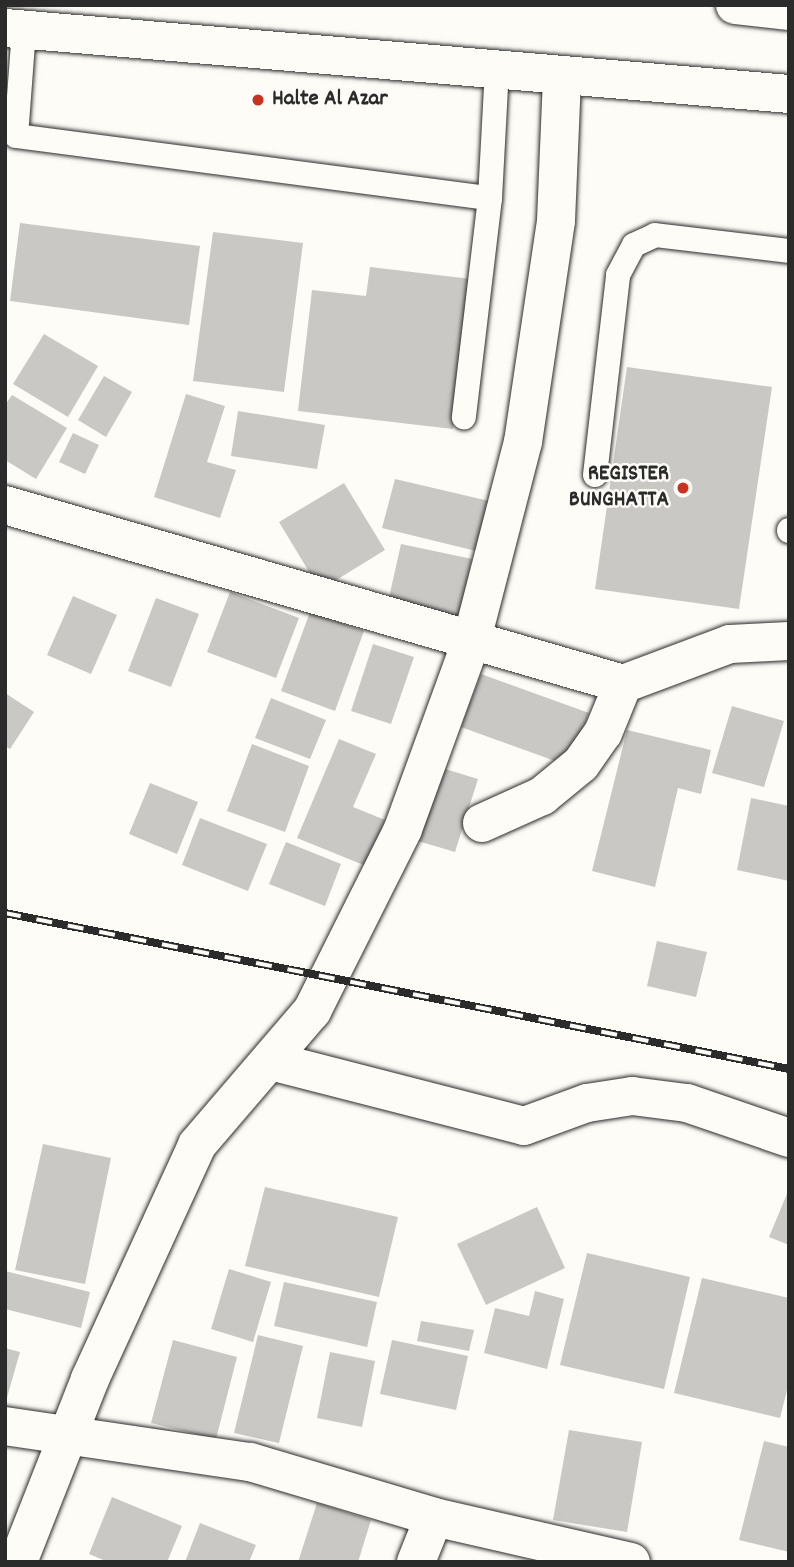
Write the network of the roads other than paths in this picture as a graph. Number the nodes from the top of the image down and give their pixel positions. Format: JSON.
{"nodes":[{"id":1,"x":735,"y":5,"type":"edge"},
{"id":2,"x":789,"y":11,"type":"edge"},
{"id":3,"x":15,"y":29,"type":"edge"},
{"id":4,"x":497,"y":69,"type":"junction"},
{"id":5,"x":562,"y":76,"type":"junction"},
{"id":6,"x":789,"y":94,"type":"edge"},
{"id":7,"x":11,"y":145,"type":"edge"},
{"id":8,"x":490,"y":198,"type":"junction"},
{"id":9,"x":789,"y":251,"type":"edge"},
{"id":10,"x":464,"y":417,"type":"dead end"},
{"id":11,"x":595,"y":475,"type":"dead end"},
{"id":12,"x":5,"y":505,"type":"edge"},
{"id":13,"x":472,"y":639,"type":"junction"},
{"id":14,"x":789,"y":641,"type":"edge"},
{"id":15,"x":623,"y":684,"type":"junction"},
{"id":16,"x":482,"y":823,"type":"dead end"},
{"id":17,"x":275,"y":1062,"type":"junction"},
{"id":18,"x":789,"y":1138,"type":"edge"},
{"id":19,"x":5,"y":1426,"type":"edge"},
{"id":20,"x":67,"y":1437,"type":"junction"},
{"id":21,"x":434,"y":1517,"type":"junction"},
{"id":22,"x":18,"y":1562,"type":"edge"},
{"id":23,"x":415,"y":1562,"type":"edge"},
{"id":24,"x":631,"y":1562,"type":"edge"}],
"edges":[{"from":1,"to":2,"type":"street"},
{"from":3,"to":4,"type":"street"},
{"from":3,"to":7,"type":"lane"},
{"from":4,"to":5,"type":"street"},
{"from":4,"to":8,"type":"lane"},
{"from":5,"to":6,"type":"street"},
{"from":5,"to":13,"type":"street"},
{"from":7,"to":8,"type":"lane"},
{"from":8,"to":10,"type":"lane"},
{"from":9,"to":11,"type":"lane"},
{"from":12,"to":13,"type":"street"},
{"from":13,"to":15,"type":"street"},
{"from":13,"to":17,"type":"street"},
{"from":14,"to":15,"type":"street"},
{"from":15,"to":16,"type":"street"},
{"from":17,"to":18,"type":"street"},
{"from":17,"to":20,"type":"street"},
{"from":19,"to":20,"type":"street"},
{"from":20,"to":21,"type":"street"},
{"from":20,"to":22,"type":"street"},
{"from":21,"to":23,"type":"street"},
{"from":21,"to":24,"type":"street"}]}
